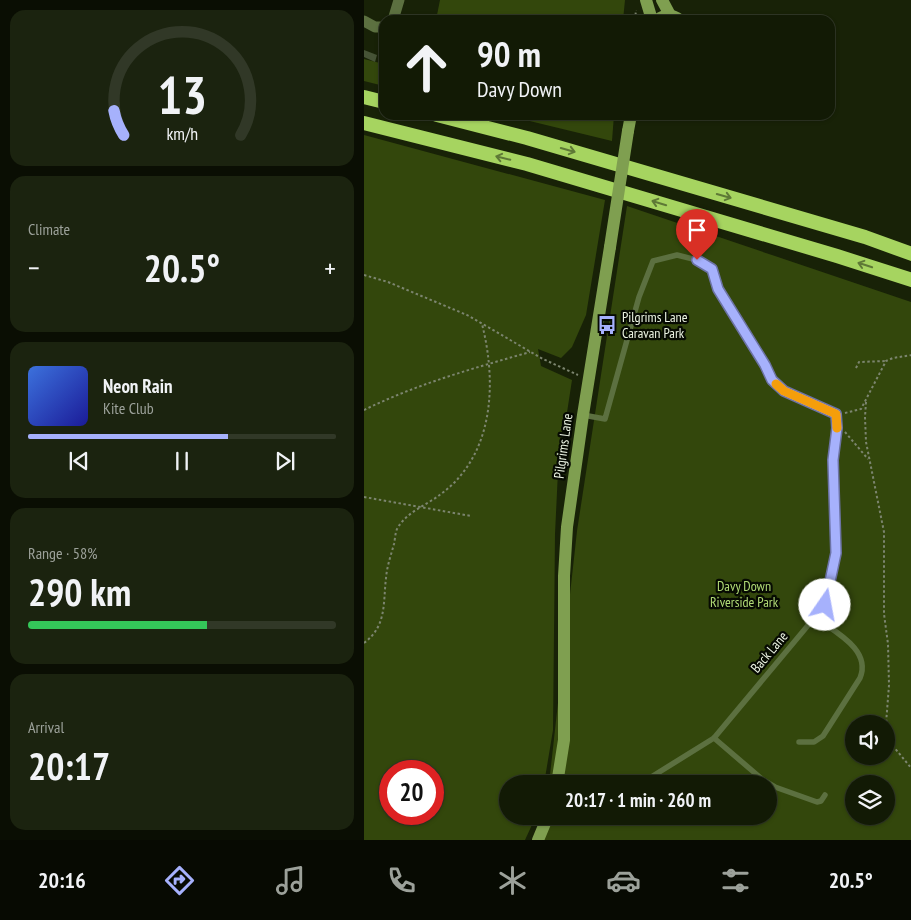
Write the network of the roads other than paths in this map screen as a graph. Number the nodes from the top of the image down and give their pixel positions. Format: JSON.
{"nodes":[{"id":1,"x":399,"y":0,"type":"edge"},
{"id":2,"x":646,"y":0,"type":"edge"},
{"id":3,"x":662,"y":0,"type":"edge"},
{"id":4,"x":394,"y":15,"type":"edge"},
{"id":5,"x":650,"y":15,"type":"edge"},
{"id":6,"x":673,"y":15,"type":"edge"},
{"id":7,"x":364,"y":21,"type":"edge"},
{"id":8,"x":379,"y":26,"type":"edge"},
{"id":9,"x":364,"y":97,"type":"edge"},
{"id":10,"x":379,"y":101,"type":"edge"},
{"id":11,"x":456,"y":120,"type":"edge"},
{"id":12,"x":630,"y":120,"type":"edge"},
{"id":13,"x":364,"y":123,"type":"edge"},
{"id":14,"x":911,"y":254,"type":"edge"},
{"id":15,"x":911,"y":280,"type":"edge"},
{"id":16,"x":583,"y":415,"type":"junction"},
{"id":17,"x":814,"y":617,"type":"junction"},
{"id":18,"x":714,"y":738,"type":"junction"},
{"id":19,"x":799,"y":742,"type":"dead end"},
{"id":20,"x":558,"y":775,"type":"edge"},
{"id":21,"x":654,"y":775,"type":"edge"},
{"id":22,"x":825,"y":795,"type":"dead end"},
{"id":23,"x":544,"y":825,"type":"edge"},
{"id":24,"x":538,"y":840,"type":"edge"}],
"edges":[{"from":1,"to":4,"type":"street"},
{"from":2,"to":5,"type":"main road"},
{"from":3,"to":6,"type":"main road"},
{"from":7,"to":8,"type":"street"},
{"from":9,"to":10,"type":"highway"},
{"from":11,"to":14,"type":"highway","one_way":true},
{"from":12,"to":16,"type":"main road","name":"Pilgrims Lane","bridge":true},
{"from":15,"to":13,"type":"highway","one_way":true},
{"from":16,"to":17,"type":"lane","name":"Back Lane"},
{"from":16,"to":20,"type":"main road","name":"Pilgrims Lane"},
{"from":17,"to":18,"type":"lane","name":"Back Lane"},
{"from":17,"to":19,"type":"lane"},
{"from":18,"to":21,"type":"lane","name":"Back Lane"},
{"from":18,"to":22,"type":"lane"},
{"from":23,"to":24,"type":"main road"}]}
